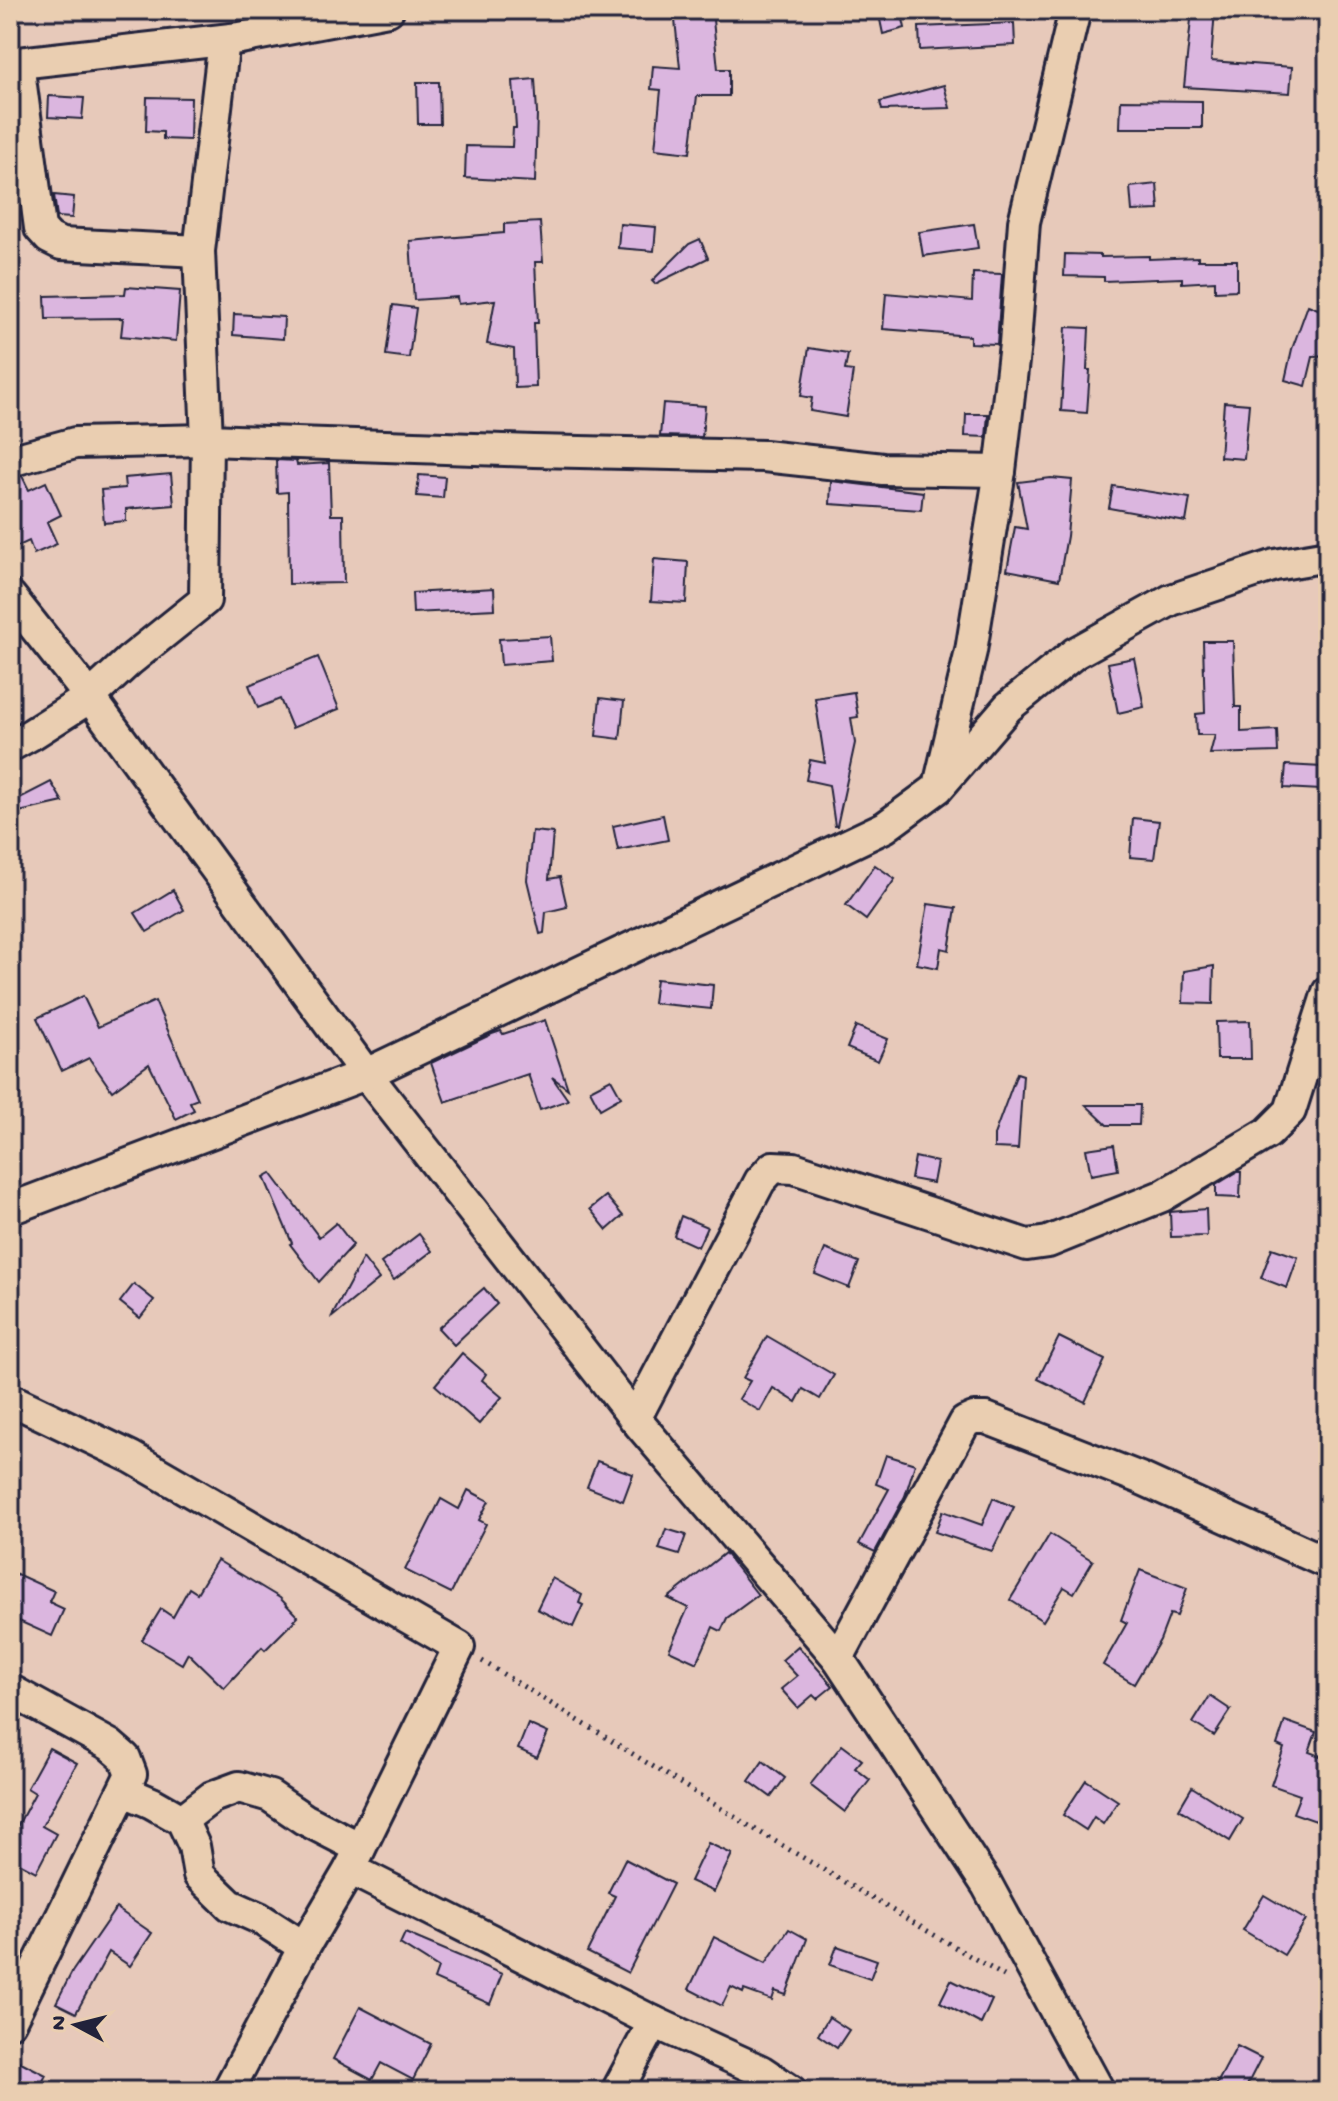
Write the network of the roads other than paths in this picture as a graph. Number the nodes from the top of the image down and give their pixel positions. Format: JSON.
{"nodes":[{"id":1,"x":388,"y":10,"type":"edge"},
{"id":2,"x":1075,"y":10,"type":"edge"},
{"id":3,"x":224,"y":40,"type":"junction"},
{"id":4,"x":14,"y":63,"type":"edge"},
{"id":5,"x":199,"y":251,"type":"junction"},
{"id":6,"x":207,"y":440,"type":"junction"},
{"id":7,"x":10,"y":461,"type":"edge"},
{"id":8,"x":1000,"y":471,"type":"junction"},
{"id":9,"x":1328,"y":556,"type":"edge"},
{"id":10,"x":10,"y":596,"type":"edge"},
{"id":11,"x":90,"y":697,"type":"junction"},
{"id":12,"x":10,"y":746,"type":"edge"},
{"id":13,"x":938,"y":788,"type":"junction"},
{"id":14,"x":1328,"y":992,"type":"edge"},
{"id":15,"x":366,"y":1074,"type":"junction"},
{"id":16,"x":10,"y":1209,"type":"edge"},
{"id":17,"x":10,"y":1399,"type":"edge"},
{"id":18,"x":635,"y":1419,"type":"junction"},
{"id":19,"x":1328,"y":1563,"type":"edge"},
{"id":20,"x":838,"y":1658,"type":"junction"},
{"id":21,"x":10,"y":1690,"type":"edge"},
{"id":22,"x":124,"y":1791,"type":"junction"},
{"id":23,"x":182,"y":1820,"type":"junction"},
{"id":24,"x":355,"y":1859,"type":"junction"},
{"id":25,"x":304,"y":1947,"type":"junction"},
{"id":26,"x":10,"y":2022,"type":"edge"},
{"id":27,"x":654,"y":2022,"type":"junction"},
{"id":28,"x":228,"y":2091,"type":"edge"},
{"id":29,"x":617,"y":2091,"type":"edge"},
{"id":30,"x":791,"y":2091,"type":"edge"},
{"id":31,"x":1099,"y":2091,"type":"edge"}],
"edges":[{"from":1,"to":3,"type":"street"},
{"from":2,"to":8,"type":"street"},
{"from":3,"to":4,"type":"street"},
{"from":3,"to":5,"type":"street"},
{"from":4,"to":5,"type":"street"},
{"from":5,"to":6,"type":"street"},
{"from":6,"to":7,"type":"street"},
{"from":6,"to":8,"type":"street"},
{"from":6,"to":11,"type":"street"},
{"from":8,"to":13,"type":"street"},
{"from":9,"to":13,"type":"street"},
{"from":10,"to":11,"type":"street"},
{"from":11,"to":12,"type":"street"},
{"from":11,"to":15,"type":"street"},
{"from":13,"to":15,"type":"street"},
{"from":14,"to":18,"type":"street"},
{"from":15,"to":16,"type":"street"},
{"from":15,"to":18,"type":"street"},
{"from":17,"to":24,"type":"street"},
{"from":18,"to":20,"type":"street"},
{"from":19,"to":20,"type":"street"},
{"from":20,"to":31,"type":"street"},
{"from":21,"to":22,"type":"street"},
{"from":22,"to":23,"type":"street"},
{"from":22,"to":26,"type":"street"},
{"from":23,"to":24,"type":"street"},
{"from":23,"to":25,"type":"street"},
{"from":24,"to":25,"type":"street"},
{"from":24,"to":27,"type":"street"},
{"from":25,"to":28,"type":"street"},
{"from":27,"to":29,"type":"street"},
{"from":27,"to":30,"type":"street"}]}
